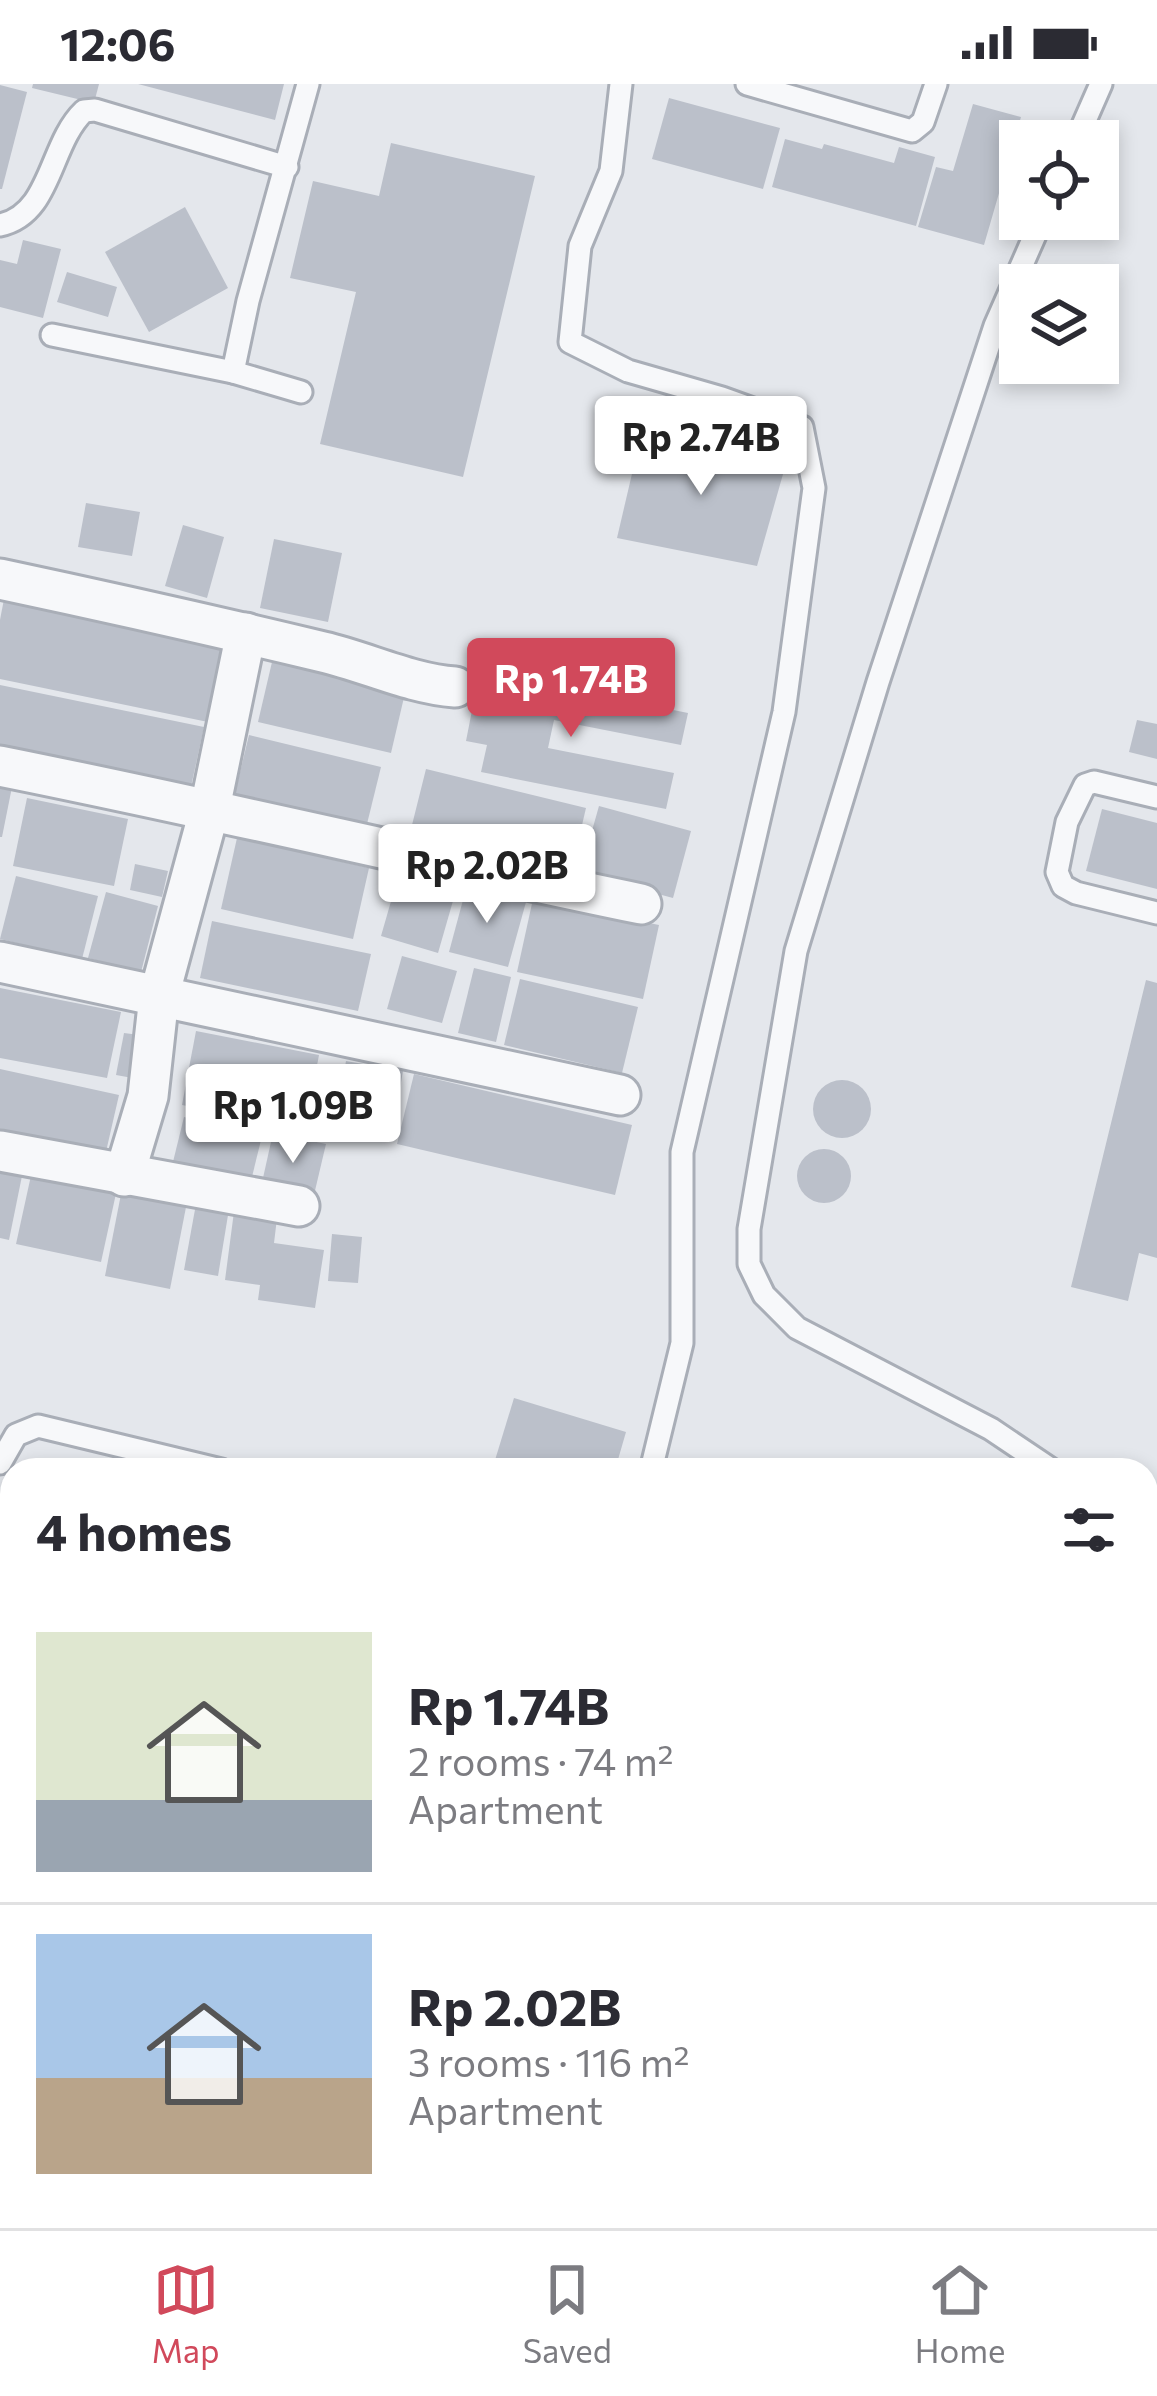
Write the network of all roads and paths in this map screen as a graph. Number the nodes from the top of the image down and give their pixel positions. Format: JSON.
{"nodes":[{"id":1,"x":308,"y":84,"type":"edge"},
{"id":2,"x":621,"y":84,"type":"edge"},
{"id":3,"x":747,"y":84,"type":"edge"},
{"id":4,"x":936,"y":84,"type":"edge"},
{"id":5,"x":1101,"y":84,"type":"edge"},
{"id":6,"x":1085,"y":120,"type":"edge"},
{"id":7,"x":287,"y":167,"type":"junction"},
{"id":8,"x":0,"y":225,"type":"edge"},
{"id":9,"x":1033,"y":240,"type":"edge"},
{"id":10,"x":52,"y":335,"type":"dead end"},
{"id":11,"x":233,"y":372,"type":"junction"},
{"id":12,"x":301,"y":392,"type":"dead end"},
{"id":13,"x":0,"y":579,"type":"edge"},
{"id":14,"x":246,"y":633,"type":"junction"},
{"id":15,"x":455,"y":687,"type":"dead end"},
{"id":16,"x":0,"y":766,"type":"edge"},
{"id":17,"x":1157,"y":797,"type":"edge"},
{"id":18,"x":210,"y":808,"type":"junction"},
{"id":19,"x":641,"y":904,"type":"dead end"},
{"id":20,"x":1157,"y":914,"type":"edge"},
{"id":21,"x":0,"y":962,"type":"edge"},
{"id":22,"x":159,"y":996,"type":"junction"},
{"id":23,"x":620,"y":1095,"type":"dead end"},
{"id":24,"x":0,"y":1151,"type":"edge"},
{"id":25,"x":124,"y":1176,"type":"junction"},
{"id":26,"x":299,"y":1206,"type":"dead end"},
{"id":27,"x":3,"y":1458,"type":"edge"},
{"id":28,"x":171,"y":1458,"type":"edge"},
{"id":29,"x":654,"y":1458,"type":"edge"},
{"id":30,"x":1034,"y":1458,"type":"edge"}],
"edges":[{"from":1,"to":7,"type":"lane"},
{"from":2,"to":29,"type":"lane"},
{"from":3,"to":4,"type":"lane"},
{"from":5,"to":6,"type":"lane"},
{"from":7,"to":8,"type":"lane"},
{"from":7,"to":11,"type":"lane"},
{"from":9,"to":30,"type":"lane"},
{"from":10,"to":11,"type":"lane"},
{"from":11,"to":12,"type":"lane"},
{"from":13,"to":14,"type":"street"},
{"from":14,"to":15,"type":"street"},
{"from":14,"to":18,"type":"street"},
{"from":16,"to":18,"type":"street"},
{"from":17,"to":20,"type":"lane"},
{"from":18,"to":19,"type":"street"},
{"from":18,"to":22,"type":"street"},
{"from":21,"to":22,"type":"street"},
{"from":22,"to":23,"type":"street"},
{"from":22,"to":25,"type":"street"},
{"from":24,"to":25,"type":"street"},
{"from":25,"to":26,"type":"street"},
{"from":27,"to":28,"type":"lane"}]}
